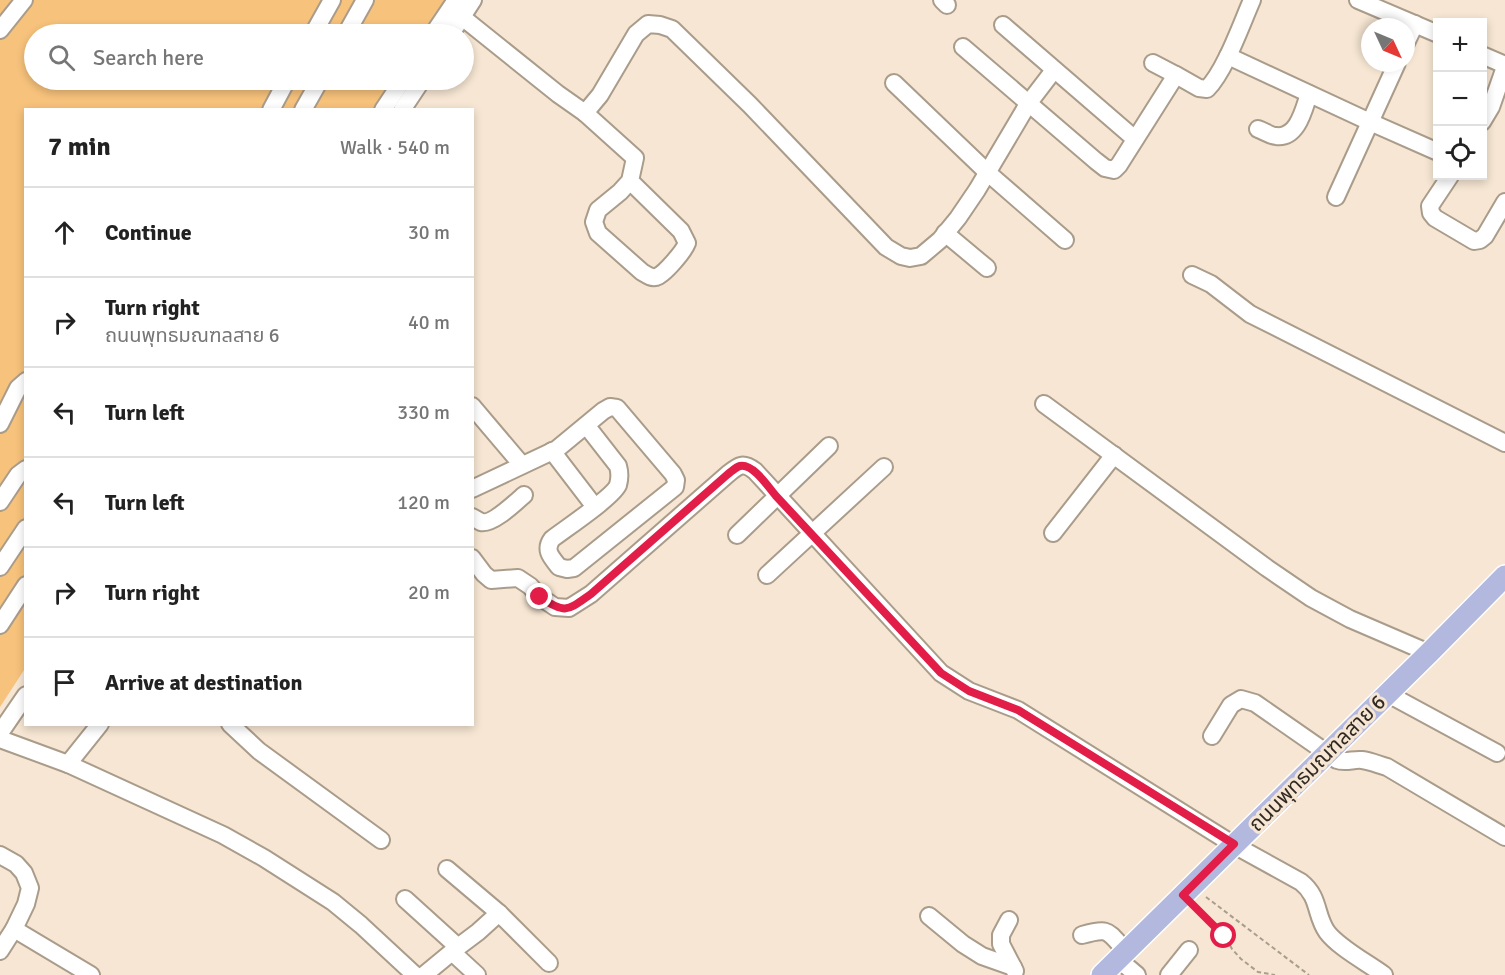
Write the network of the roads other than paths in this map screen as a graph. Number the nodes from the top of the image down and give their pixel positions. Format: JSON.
{"nodes":[{"id":1,"x":24,"y":0,"type":"edge"},
{"id":2,"x":332,"y":0,"type":"edge"},
{"id":3,"x":365,"y":0,"type":"edge"},
{"id":4,"x":456,"y":0,"type":"edge"},
{"id":5,"x":473,"y":0,"type":"edge"},
{"id":6,"x":1252,"y":0,"type":"edge"},
{"id":7,"x":1358,"y":0,"type":"edge"},
{"id":8,"x":462,"y":17,"type":"junction"},
{"id":9,"x":1401,"y":18,"type":"edge"},
{"id":10,"x":319,"y":24,"type":"edge"},
{"id":11,"x":352,"y":24,"type":"edge"},
{"id":12,"x":440,"y":24,"type":"edge"},
{"id":13,"x":457,"y":24,"type":"edge"},
{"id":14,"x":471,"y":24,"type":"edge"},
{"id":15,"x":1415,"y":24,"type":"edge"},
{"id":16,"x":1004,"y":26,"type":"dead end"},
{"id":17,"x":474,"y":27,"type":"edge"},
{"id":18,"x":0,"y":30,"type":"edge"},
{"id":19,"x":1433,"y":32,"type":"edge"},
{"id":20,"x":963,"y":47,"type":"dead end"},
{"id":21,"x":1228,"y":56,"type":"junction"},
{"id":22,"x":1487,"y":57,"type":"edge"},
{"id":23,"x":1153,"y":63,"type":"dead end"},
{"id":24,"x":1505,"y":66,"type":"edge"},
{"id":25,"x":1054,"y":70,"type":"junction"},
{"id":26,"x":1393,"y":72,"type":"edge"},
{"id":27,"x":1176,"y":75,"type":"junction"},
{"id":28,"x":894,"y":84,"type":"dead end"},
{"id":29,"x":282,"y":90,"type":"edge"},
{"id":30,"x":314,"y":90,"type":"edge"},
{"id":31,"x":396,"y":90,"type":"edge"},
{"id":32,"x":415,"y":90,"type":"edge"},
{"id":33,"x":1309,"y":94,"type":"junction"},
{"id":34,"x":1029,"y":104,"type":"junction"},
{"id":35,"x":272,"y":108,"type":"edge"},
{"id":36,"x":304,"y":108,"type":"edge"},
{"id":37,"x":384,"y":108,"type":"edge"},
{"id":38,"x":403,"y":108,"type":"edge"},
{"id":39,"x":585,"y":113,"type":"junction"},
{"id":40,"x":1487,"y":114,"type":"edge"},
{"id":41,"x":1370,"y":122,"type":"junction"},
{"id":42,"x":1258,"y":129,"type":"dead end"},
{"id":43,"x":1135,"y":139,"type":"junction"},
{"id":44,"x":1433,"y":150,"type":"edge"},
{"id":45,"x":988,"y":173,"type":"junction"},
{"id":46,"x":1447,"y":180,"type":"edge"},
{"id":47,"x":630,"y":181,"type":"junction"},
{"id":48,"x":1336,"y":197,"type":"dead end"},
{"id":49,"x":1505,"y":202,"type":"edge"},
{"id":50,"x":945,"y":233,"type":"junction"},
{"id":51,"x":1065,"y":240,"type":"dead end"},
{"id":52,"x":987,"y":268,"type":"dead end"},
{"id":53,"x":1192,"y":275,"type":"dead end"},
{"id":54,"x":24,"y":383,"type":"edge"},
{"id":55,"x":1044,"y":404,"type":"dead end"},
{"id":56,"x":474,"y":408,"type":"edge"},
{"id":57,"x":0,"y":424,"type":"edge"},
{"id":58,"x":586,"y":424,"type":"junction"},
{"id":59,"x":1505,"y":443,"type":"edge"},
{"id":60,"x":829,"y":446,"type":"dead end"},
{"id":61,"x":552,"y":451,"type":"junction"},
{"id":62,"x":1114,"y":455,"type":"junction"},
{"id":63,"x":522,"y":465,"type":"junction"},
{"id":64,"x":884,"y":467,"type":"dead end"},
{"id":65,"x":24,"y":471,"type":"edge"},
{"id":66,"x":474,"y":488,"type":"edge"},
{"id":67,"x":524,"y":495,"type":"dead end"},
{"id":68,"x":776,"y":496,"type":"junction"},
{"id":69,"x":0,"y":502,"type":"edge"},
{"id":70,"x":595,"y":507,"type":"junction"},
{"id":71,"x":474,"y":518,"type":"edge"},
{"id":72,"x":24,"y":531,"type":"edge"},
{"id":73,"x":1053,"y":533,"type":"dead end"},
{"id":74,"x":812,"y":534,"type":"junction"},
{"id":75,"x":737,"y":535,"type":"dead end"},
{"id":76,"x":474,"y":561,"type":"edge"},
{"id":77,"x":0,"y":567,"type":"edge"},
{"id":78,"x":767,"y":575,"type":"dead end"},
{"id":79,"x":1505,"y":576,"type":"edge"},
{"id":80,"x":24,"y":588,"type":"edge"},
{"id":81,"x":0,"y":625,"type":"edge"},
{"id":82,"x":1430,"y":653,"type":"junction"},
{"id":83,"x":1388,"y":693,"type":"junction"},
{"id":84,"x":24,"y":698,"type":"edge"},
{"id":85,"x":98,"y":726,"type":"edge"},
{"id":86,"x":232,"y":726,"type":"edge"},
{"id":87,"x":0,"y":733,"type":"edge"},
{"id":88,"x":1212,"y":736,"type":"dead end"},
{"id":89,"x":0,"y":739,"type":"edge"},
{"id":90,"x":1328,"y":753,"type":"junction"},
{"id":91,"x":1497,"y":753,"type":"dead end"},
{"id":92,"x":68,"y":764,"type":"junction"},
{"id":93,"x":1505,"y":837,"type":"edge"},
{"id":94,"x":381,"y":840,"type":"dead end"},
{"id":95,"x":1234,"y":844,"type":"junction"},
{"id":96,"x":0,"y":855,"type":"edge"},
{"id":97,"x":447,"y":869,"type":"dead end"},
{"id":98,"x":405,"y":899,"type":"dead end"},
{"id":99,"x":499,"y":913,"type":"junction"},
{"id":100,"x":929,"y":916,"type":"dead end"},
{"id":101,"x":1009,"y":920,"type":"dead end"},
{"id":102,"x":14,"y":929,"type":"junction"},
{"id":103,"x":1082,"y":935,"type":"dead end"},
{"id":104,"x":455,"y":949,"type":"junction"},
{"id":105,"x":1189,"y":950,"type":"dead end"},
{"id":106,"x":0,"y":951,"type":"edge"},
{"id":107,"x":1122,"y":955,"type":"junction"},
{"id":108,"x":549,"y":963,"type":"dead end"},
{"id":109,"x":1016,"y":971,"type":"edge"},
{"id":110,"x":91,"y":975,"type":"edge"},
{"id":111,"x":415,"y":975,"type":"edge"},
{"id":112,"x":424,"y":975,"type":"edge"},
{"id":113,"x":477,"y":975,"type":"edge"},
{"id":114,"x":1102,"y":975,"type":"edge"},
{"id":115,"x":1137,"y":975,"type":"edge"},
{"id":116,"x":1169,"y":975,"type":"edge"},
{"id":117,"x":1384,"y":975,"type":"edge"}],
"edges":[{"from":1,"to":18,"type":"street"},
{"from":2,"to":10,"type":"street"},
{"from":3,"to":11,"type":"street"},
{"from":4,"to":12,"type":"street"},
{"from":5,"to":8,"type":"street"},
{"from":6,"to":21,"type":"street"},
{"from":7,"to":9,"type":"street"},
{"from":8,"to":13,"type":"street"},
{"from":8,"to":14,"type":"street"},
{"from":15,"to":19,"type":"street"},
{"from":16,"to":25,"type":"street"},
{"from":17,"to":39,"type":"street"},
{"from":20,"to":34,"type":"street"},
{"from":21,"to":27,"type":"street"},
{"from":21,"to":33,"type":"street"},
{"from":22,"to":24,"type":"street"},
{"from":23,"to":27,"type":"street"},
{"from":24,"to":40,"type":"street"},
{"from":25,"to":34,"type":"street"},
{"from":25,"to":43,"type":"street"},
{"from":26,"to":41,"type":"street"},
{"from":27,"to":43,"type":"street"},
{"from":28,"to":45,"type":"street"},
{"from":29,"to":35,"type":"street"},
{"from":30,"to":36,"type":"street"},
{"from":31,"to":37,"type":"street"},
{"from":32,"to":38,"type":"street"},
{"from":33,"to":41,"type":"street"},
{"from":33,"to":42,"type":"street"},
{"from":34,"to":43,"type":"street"},
{"from":34,"to":45,"type":"street"},
{"from":39,"to":47,"type":"street"},
{"from":39,"to":50,"type":"street"},
{"from":41,"to":44,"type":"street"},
{"from":41,"to":48,"type":"street"},
{"from":45,"to":50,"type":"street"},
{"from":45,"to":51,"type":"street"},
{"from":46,"to":49,"type":"street"},
{"from":47,"to":47,"type":"street"},
{"from":50,"to":52,"type":"street"},
{"from":53,"to":59,"type":"street"},
{"from":54,"to":57,"type":"street"},
{"from":55,"to":62,"type":"street"},
{"from":56,"to":63,"type":"street"},
{"from":58,"to":61,"type":"street"},
{"from":58,"to":70,"type":"street"},
{"from":58,"to":70,"type":"street"},
{"from":60,"to":68,"type":"street"},
{"from":61,"to":63,"type":"street"},
{"from":61,"to":70,"type":"street"},
{"from":62,"to":73,"type":"street"},
{"from":62,"to":82,"type":"street"},
{"from":63,"to":66,"type":"street"},
{"from":64,"to":74,"type":"street"},
{"from":65,"to":69,"type":"street"},
{"from":67,"to":71,"type":"street"},
{"from":68,"to":74,"type":"street"},
{"from":68,"to":75,"type":"street"},
{"from":68,"to":76,"type":"street"},
{"from":72,"to":77,"type":"street"},
{"from":74,"to":78,"type":"street"},
{"from":74,"to":95,"type":"street"},
{"from":79,"to":82,"type":"main road","name":"ถนนพุทธมณฑลสาย 6"},
{"from":80,"to":81,"type":"street"},
{"from":82,"to":83,"type":"main road","name":"ถนนพุทธมณฑลสาย 6"},
{"from":83,"to":90,"type":"main road","name":"ถนนพุทธมณฑลสาย 6"},
{"from":83,"to":91,"type":"street"},
{"from":84,"to":87,"type":"street"},
{"from":85,"to":92,"type":"street"},
{"from":86,"to":94,"type":"street"},
{"from":88,"to":90,"type":"street"},
{"from":89,"to":92,"type":"street"},
{"from":90,"to":93,"type":"street"},
{"from":90,"to":95,"type":"main road","name":"ถนนพุทธมณฑลสาย 6"},
{"from":92,"to":111,"type":"street"},
{"from":95,"to":107,"type":"main road","name":"ถนนพุทธมณฑลสาย 6"},
{"from":95,"to":117,"type":"street"},
{"from":96,"to":102,"type":"street"},
{"from":97,"to":99,"type":"street"},
{"from":98,"to":104,"type":"street"},
{"from":99,"to":104,"type":"street"},
{"from":99,"to":108,"type":"street"},
{"from":100,"to":109,"type":"street"},
{"from":101,"to":109,"type":"street"},
{"from":102,"to":106,"type":"street"},
{"from":102,"to":110,"type":"street"},
{"from":103,"to":107,"type":"street"},
{"from":104,"to":112,"type":"street"},
{"from":104,"to":113,"type":"street"},
{"from":105,"to":116,"type":"street"},
{"from":107,"to":114,"type":"main road","name":"ถนนพุทธมณฑลสาย 6"},
{"from":107,"to":115,"type":"street"}]}
